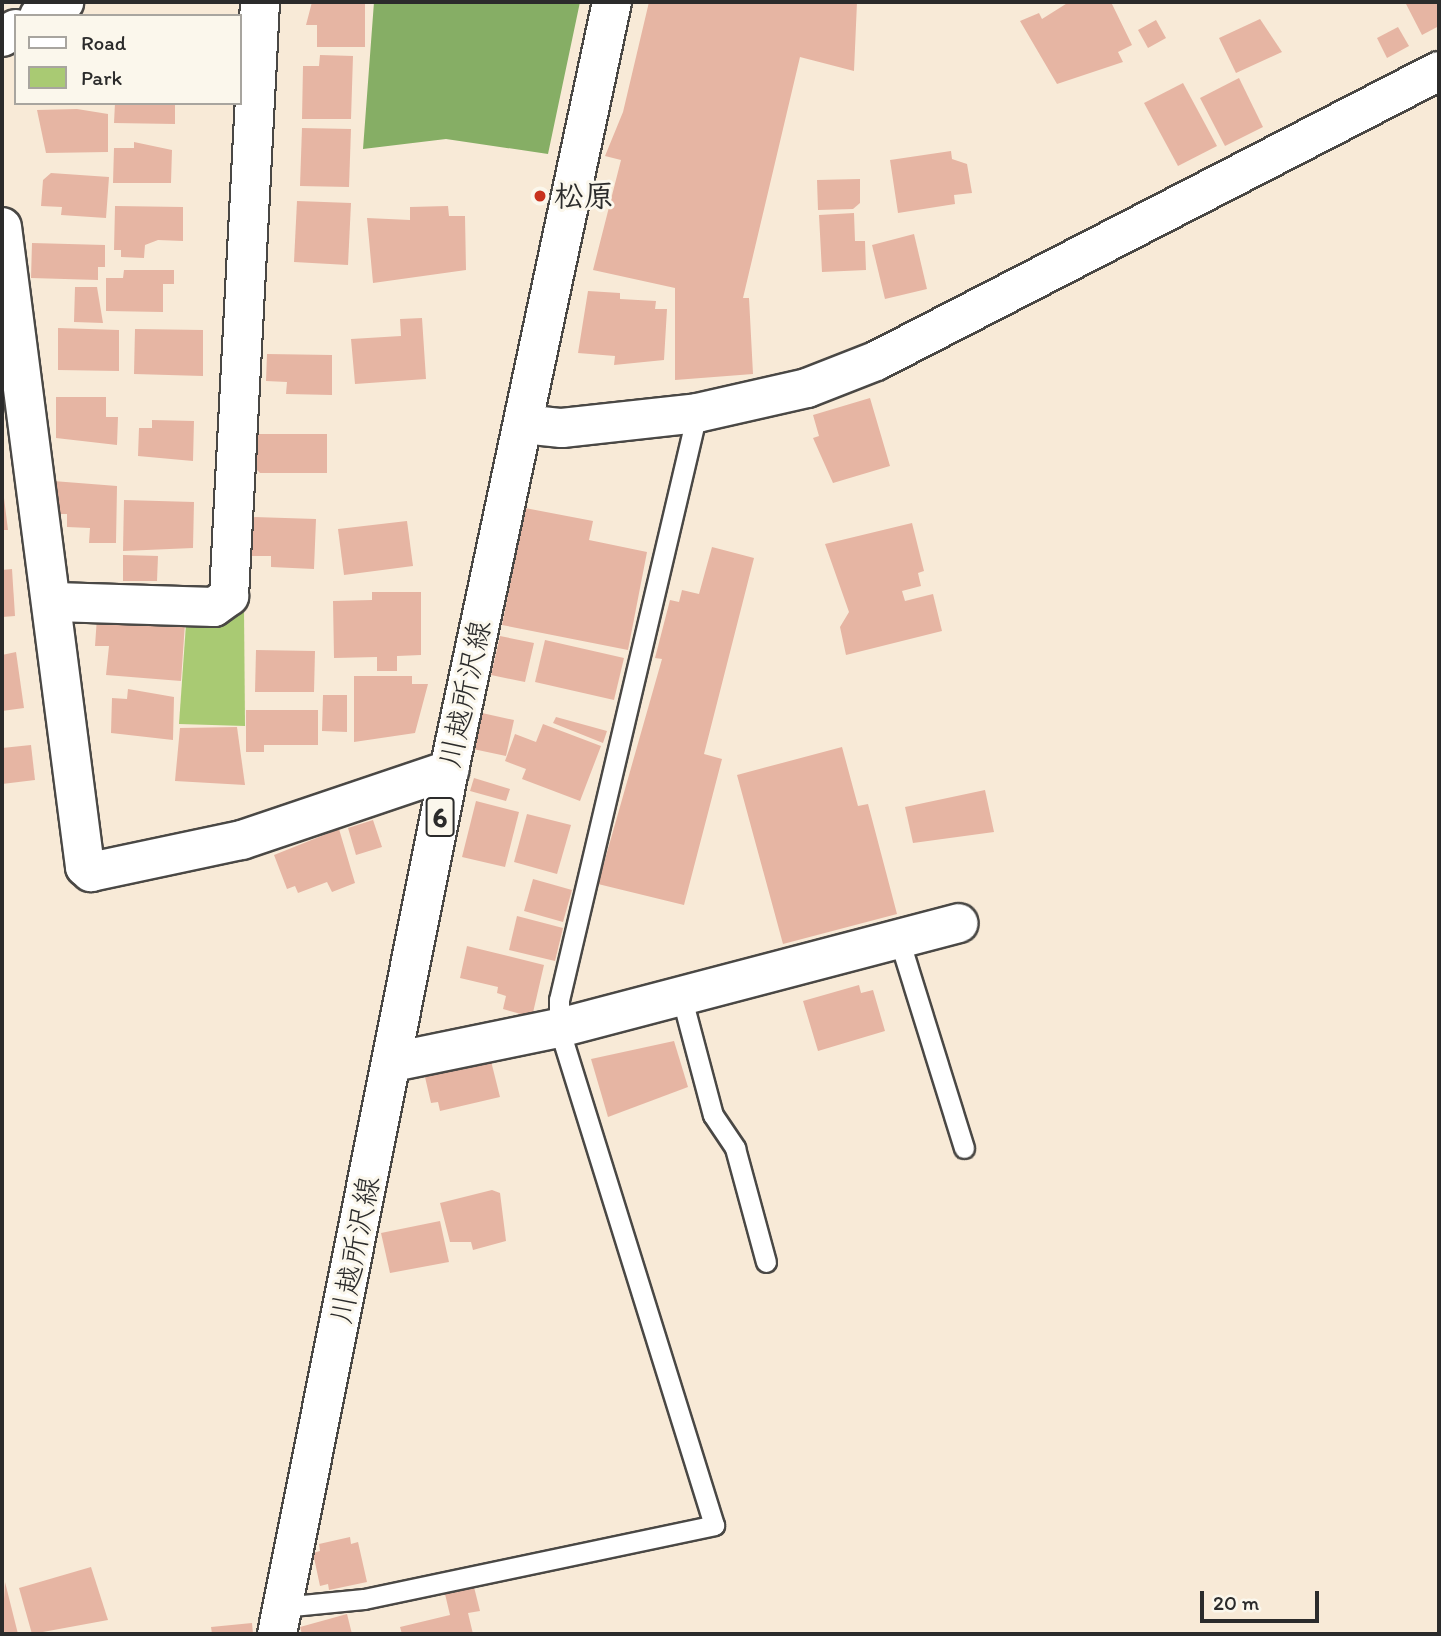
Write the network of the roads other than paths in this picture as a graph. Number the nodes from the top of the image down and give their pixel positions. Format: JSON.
{"nodes":[{"id":1,"x":64,"y":2,"type":"edge"},
{"id":2,"x":260,"y":2,"type":"edge"},
{"id":3,"x":611,"y":2,"type":"edge"},
{"id":4,"x":43,"y":14,"type":"edge"},
{"id":5,"x":1439,"y":71,"type":"edge"},
{"id":6,"x":2,"y":227,"type":"edge"},
{"id":7,"x":697,"y":413,"type":"junction"},
{"id":8,"x":523,"y":424,"type":"junction"},
{"id":9,"x":55,"y":602,"type":"junction"},
{"id":10,"x":449,"y":770,"type":"junction"},
{"id":11,"x":958,"y":923,"type":"dead end"},
{"id":12,"x":898,"y":936,"type":"junction"},
{"id":13,"x":681,"y":995,"type":"junction"},
{"id":14,"x":559,"y":1028,"type":"junction"},
{"id":15,"x":393,"y":1062,"type":"junction"},
{"id":16,"x":964,"y":1148,"type":"dead end"},
{"id":17,"x":766,"y":1262,"type":"dead end"},
{"id":18,"x":280,"y":1621,"type":"edge"}],
"edges":[{"from":1,"to":4,"type":"street"},
{"from":2,"to":9,"type":"street"},
{"from":3,"to":8,"type":"street","name":"川越所沢線","number":"6"},
{"from":5,"to":7,"type":"street"},
{"from":6,"to":9,"type":"street"},
{"from":7,"to":8,"type":"street"},
{"from":7,"to":14,"type":"lane"},
{"from":8,"to":10,"type":"street","name":"川越所沢線","number":"6"},
{"from":9,"to":10,"type":"street"},
{"from":10,"to":15,"type":"street","name":"川越所沢線","number":"6"},
{"from":11,"to":12,"type":"street"},
{"from":12,"to":13,"type":"street"},
{"from":12,"to":16,"type":"lane"},
{"from":13,"to":14,"type":"street"},
{"from":13,"to":17,"type":"lane"},
{"from":14,"to":15,"type":"street"},
{"from":14,"to":18,"type":"lane"},
{"from":15,"to":18,"type":"street","name":"川越所沢線","number":"6"}]}
